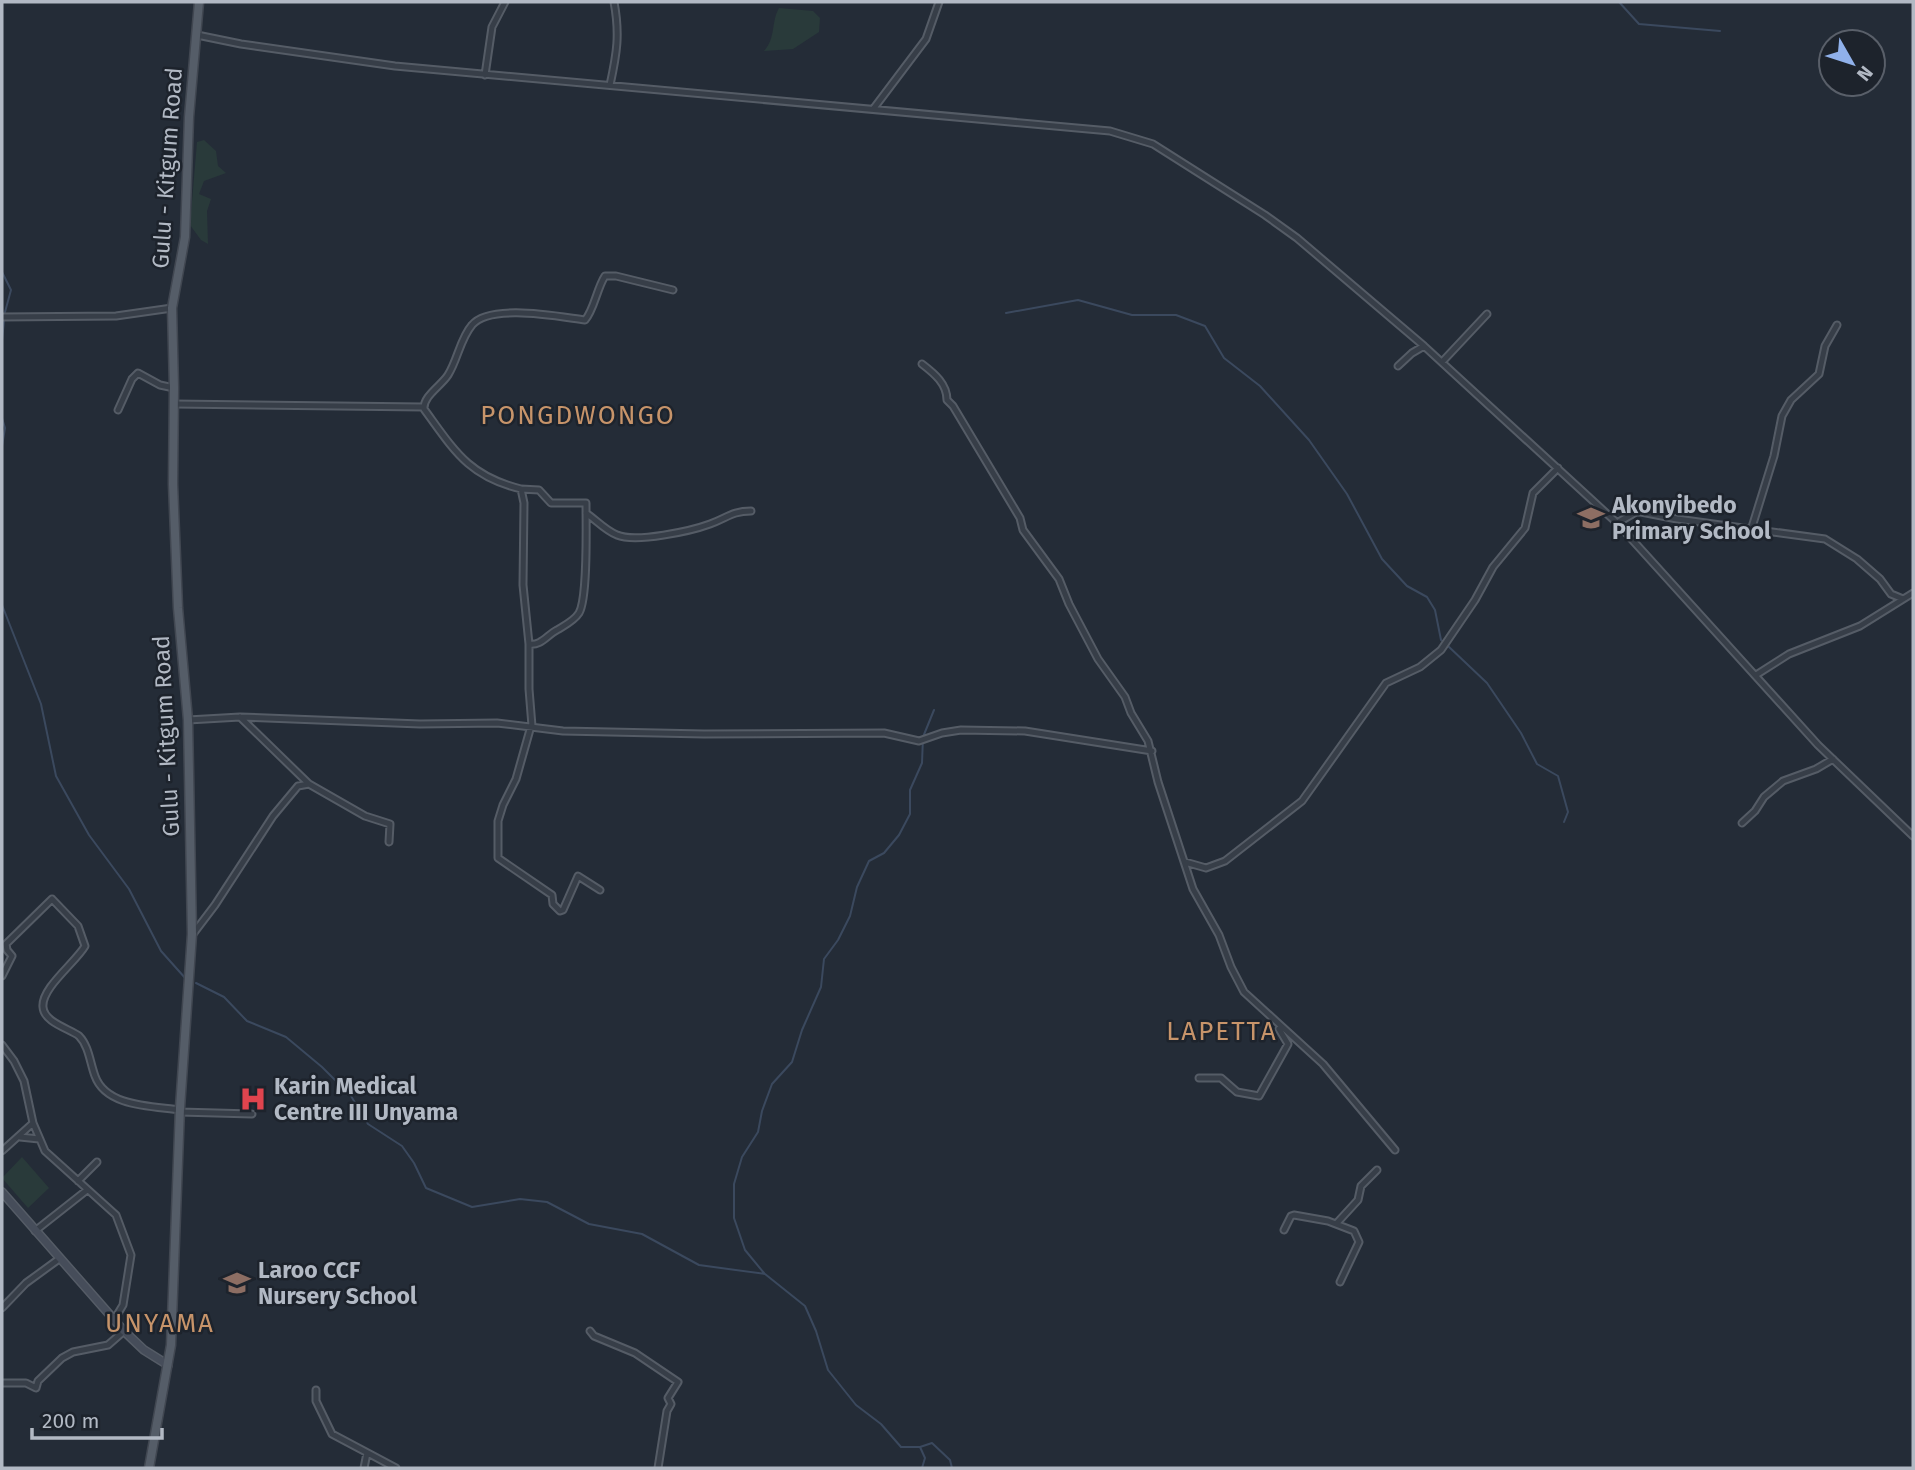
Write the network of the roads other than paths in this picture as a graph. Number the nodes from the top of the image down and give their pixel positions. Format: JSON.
{"nodes":[{"id":1,"x":199,"y":2,"type":"edge"},
{"id":2,"x":505,"y":2,"type":"edge"},
{"id":3,"x":614,"y":2,"type":"edge"},
{"id":4,"x":939,"y":2,"type":"edge"},
{"id":5,"x":197,"y":35,"type":"junction"},
{"id":6,"x":485,"y":75,"type":"junction"},
{"id":7,"x":610,"y":85,"type":"junction"},
{"id":8,"x":874,"y":108,"type":"junction"},
{"id":9,"x":673,"y":290,"type":"dead end"},
{"id":10,"x":172,"y":308,"type":"junction"},
{"id":11,"x":1487,"y":314,"type":"dead end"},
{"id":12,"x":5,"y":317,"type":"edge"},
{"id":13,"x":1837,"y":325,"type":"dead end"},
{"id":14,"x":1424,"y":346,"type":"junction"},
{"id":15,"x":1442,"y":362,"type":"junction"},
{"id":16,"x":922,"y":365,"type":"dead end"},
{"id":17,"x":1398,"y":366,"type":"dead end"},
{"id":18,"x":174,"y":388,"type":"junction"},
{"id":19,"x":173,"y":404,"type":"junction"},
{"id":20,"x":423,"y":407,"type":"junction"},
{"id":21,"x":118,"y":410,"type":"dead end"},
{"id":22,"x":1558,"y":468,"type":"junction"},
{"id":23,"x":520,"y":489,"type":"junction"},
{"id":24,"x":751,"y":511,"type":"dead end"},
{"id":25,"x":586,"y":513,"type":"junction"},
{"id":26,"x":1617,"y":523,"type":"junction"},
{"id":27,"x":1752,"y":527,"type":"junction"},
{"id":28,"x":1913,"y":593,"type":"edge"},
{"id":29,"x":1893,"y":596,"type":"junction"},
{"id":30,"x":1903,"y":599,"type":"junction"},
{"id":31,"x":1889,"y":607,"type":"junction"},
{"id":32,"x":529,"y":645,"type":"junction"},
{"id":33,"x":1756,"y":676,"type":"junction"},
{"id":34,"x":240,"y":717,"type":"junction"},
{"id":35,"x":188,"y":720,"type":"junction"},
{"id":36,"x":531,"y":726,"type":"junction"},
{"id":37,"x":1152,"y":751,"type":"junction"},
{"id":38,"x":1833,"y":759,"type":"junction"},
{"id":39,"x":309,"y":784,"type":"junction"},
{"id":40,"x":1742,"y":823,"type":"dead end"},
{"id":41,"x":1913,"y":836,"type":"edge"},
{"id":42,"x":389,"y":842,"type":"dead end"},
{"id":43,"x":1185,"y":862,"type":"junction"},
{"id":44,"x":600,"y":890,"type":"dead end"},
{"id":45,"x":192,"y":934,"type":"junction"},
{"id":46,"x":2,"y":976,"type":"edge"},
{"id":47,"x":1276,"y":1023,"type":"junction"},
{"id":48,"x":2,"y":1045,"type":"edge"},
{"id":49,"x":1199,"y":1078,"type":"dead end"},
{"id":50,"x":180,"y":1111,"type":"junction"},
{"id":51,"x":252,"y":1114,"type":"dead end"},
{"id":52,"x":33,"y":1123,"type":"junction"},
{"id":53,"x":20,"y":1137,"type":"junction"},
{"id":54,"x":39,"y":1139,"type":"junction"},
{"id":55,"x":1395,"y":1150,"type":"dead end"},
{"id":56,"x":2,"y":1151,"type":"edge"},
{"id":57,"x":97,"y":1162,"type":"dead end"},
{"id":58,"x":1377,"y":1170,"type":"dead end"},
{"id":59,"x":78,"y":1181,"type":"junction"},
{"id":60,"x":87,"y":1190,"type":"junction"},
{"id":61,"x":2,"y":1192,"type":"edge"},
{"id":62,"x":1336,"y":1224,"type":"junction"},
{"id":63,"x":1284,"y":1230,"type":"dead end"},
{"id":64,"x":35,"y":1231,"type":"junction"},
{"id":65,"x":59,"y":1259,"type":"junction"},
{"id":66,"x":1340,"y":1282,"type":"dead end"},
{"id":67,"x":2,"y":1308,"type":"edge"},
{"id":68,"x":114,"y":1320,"type":"junction"},
{"id":69,"x":124,"y":1331,"type":"junction"},
{"id":70,"x":590,"y":1331,"type":"dead end"},
{"id":71,"x":168,"y":1365,"type":"junction"},
{"id":72,"x":2,"y":1383,"type":"edge"},
{"id":73,"x":316,"y":1390,"type":"dead end"},
{"id":74,"x":367,"y":1453,"type":"junction"},
{"id":75,"x":149,"y":1468,"type":"edge"},
{"id":76,"x":364,"y":1468,"type":"edge"},
{"id":77,"x":396,"y":1468,"type":"edge"},
{"id":78,"x":658,"y":1468,"type":"edge"}],
"edges":[{"from":1,"to":5,"type":"main road","name":"Gulu - Kitgum Road"},
{"from":2,"to":6,"type":"street"},
{"from":3,"to":7,"type":"street"},
{"from":4,"to":8,"type":"street"},
{"from":5,"to":6,"type":"street"},
{"from":5,"to":10,"type":"main road","name":"Gulu - Kitgum Road"},
{"from":6,"to":7,"type":"street"},
{"from":7,"to":8,"type":"street"},
{"from":8,"to":14,"type":"street"},
{"from":9,"to":20,"type":"street"},
{"from":10,"to":12,"type":"street"},
{"from":10,"to":18,"type":"main road","name":"Gulu - Kitgum Road"},
{"from":11,"to":15,"type":"street"},
{"from":13,"to":27,"type":"street"},
{"from":14,"to":15,"type":"street"},
{"from":14,"to":17,"type":"street"},
{"from":15,"to":22,"type":"street"},
{"from":16,"to":37,"type":"street"},
{"from":18,"to":19,"type":"main road","name":"Gulu - Kitgum Road"},
{"from":18,"to":21,"type":"street"},
{"from":19,"to":20,"type":"street"},
{"from":19,"to":35,"type":"main road","name":"Gulu - Kitgum Road"},
{"from":20,"to":23,"type":"street"},
{"from":22,"to":26,"type":"street"},
{"from":22,"to":43,"type":"street"},
{"from":23,"to":25,"type":"street"},
{"from":23,"to":32,"type":"street"},
{"from":24,"to":25,"type":"street"},
{"from":25,"to":32,"type":"street"},
{"from":26,"to":27,"type":"street"},
{"from":26,"to":33,"type":"street"},
{"from":27,"to":29,"type":"street"},
{"from":28,"to":30,"type":"street"},
{"from":29,"to":30,"type":"street"},
{"from":29,"to":31,"type":"street"},
{"from":30,"to":31,"type":"street"},
{"from":31,"to":33,"type":"street"},
{"from":32,"to":36,"type":"street"},
{"from":33,"to":38,"type":"street"},
{"from":34,"to":35,"type":"street"},
{"from":34,"to":36,"type":"street"},
{"from":34,"to":39,"type":"street"},
{"from":35,"to":45,"type":"main road","name":"Gulu - Kitgum Road"},
{"from":36,"to":37,"type":"street"},
{"from":36,"to":44,"type":"street"},
{"from":37,"to":43,"type":"street"},
{"from":38,"to":40,"type":"street"},
{"from":38,"to":41,"type":"street"},
{"from":39,"to":42,"type":"street"},
{"from":39,"to":45,"type":"street"},
{"from":43,"to":47,"type":"street"},
{"from":45,"to":50,"type":"main road","name":"Gulu - Kitgum Road"},
{"from":46,"to":50,"type":"street"},
{"from":47,"to":49,"type":"street"},
{"from":47,"to":55,"type":"street"},
{"from":48,"to":52,"type":"street"},
{"from":50,"to":51,"type":"street"},
{"from":50,"to":71,"type":"main road","name":"Gulu - Kitgum Road"},
{"from":52,"to":53,"type":"street"},
{"from":52,"to":54,"type":"street"},
{"from":53,"to":54,"type":"street"},
{"from":53,"to":56,"type":"street"},
{"from":54,"to":59,"type":"street"},
{"from":57,"to":59,"type":"street"},
{"from":58,"to":62,"type":"street"},
{"from":59,"to":60,"type":"street"},
{"from":60,"to":64,"type":"street"},
{"from":60,"to":68,"type":"street"},
{"from":61,"to":64,"type":"street"},
{"from":62,"to":63,"type":"street"},
{"from":62,"to":66,"type":"street"},
{"from":64,"to":65,"type":"street"},
{"from":65,"to":67,"type":"street"},
{"from":65,"to":68,"type":"street"},
{"from":68,"to":69,"type":"street"},
{"from":69,"to":71,"type":"street"},
{"from":69,"to":72,"type":"street"},
{"from":70,"to":78,"type":"street"},
{"from":71,"to":75,"type":"main road","name":"Gulu - Kitgum Road"},
{"from":73,"to":74,"type":"street"},
{"from":74,"to":76,"type":"street"},
{"from":74,"to":77,"type":"street"}]}
